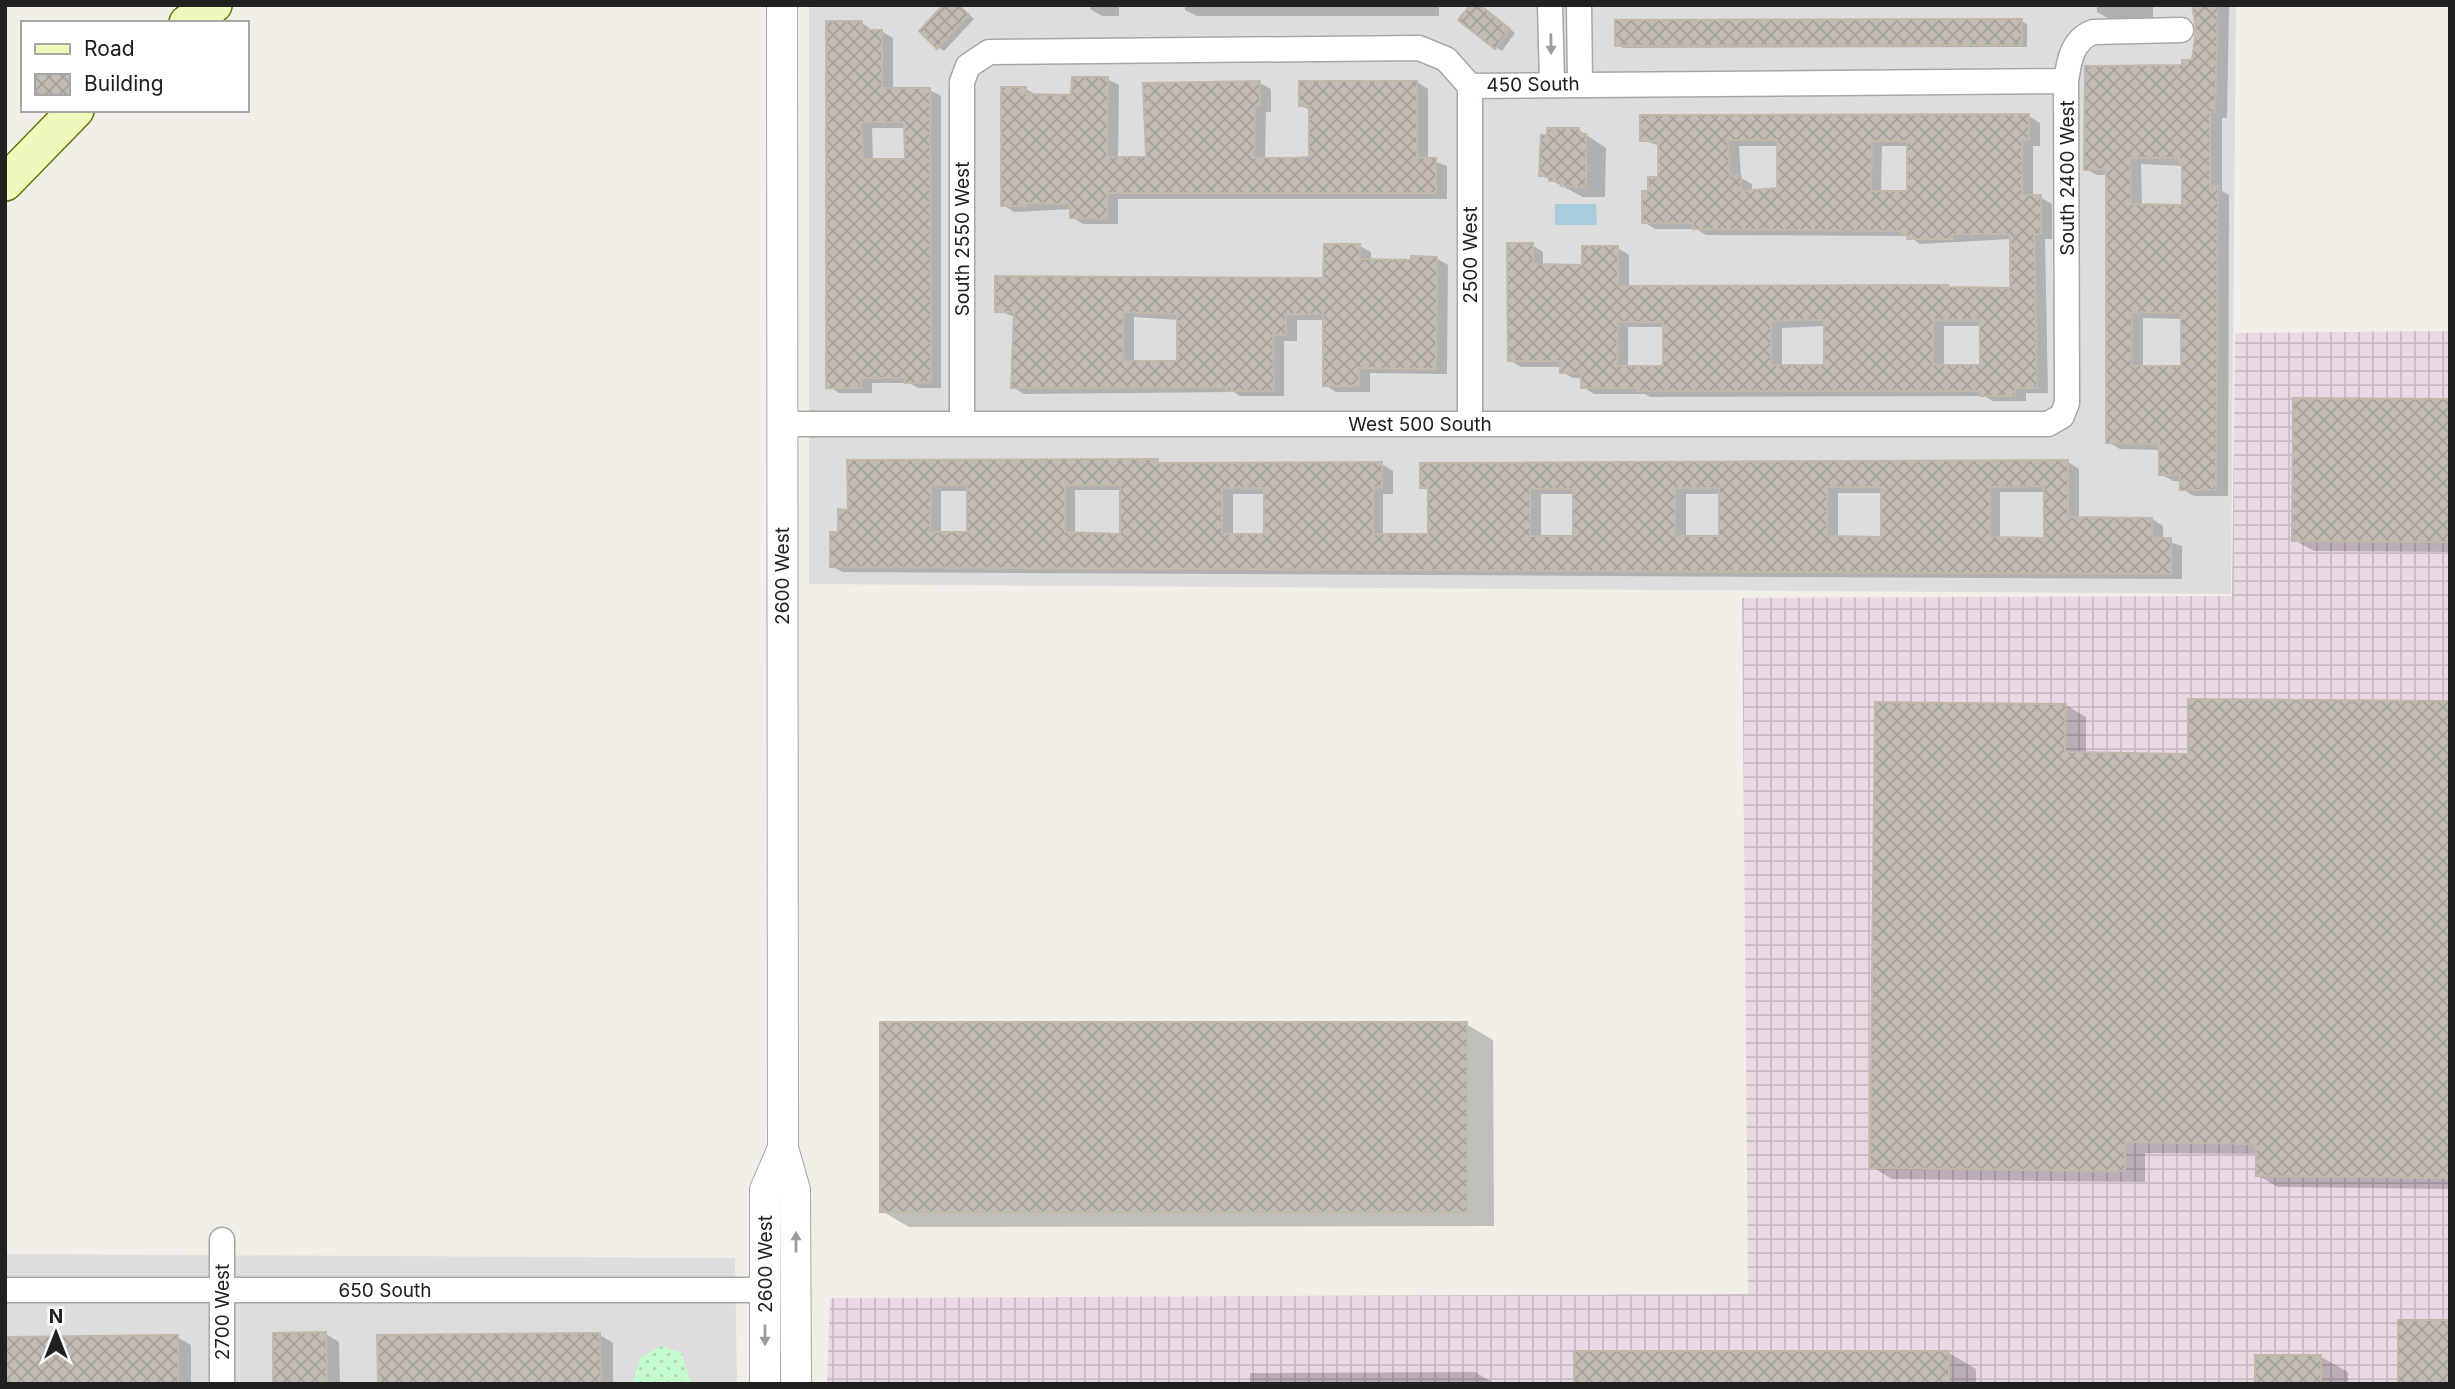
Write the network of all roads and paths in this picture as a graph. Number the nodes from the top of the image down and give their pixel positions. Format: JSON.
{"nodes":[{"id":1,"x":214,"y":5,"type":"edge"},
{"id":2,"x":782,"y":5,"type":"edge"},
{"id":3,"x":1550,"y":5,"type":"edge"},
{"id":4,"x":1579,"y":5,"type":"edge"},
{"id":5,"x":190,"y":21,"type":"edge"},
{"id":6,"x":2181,"y":30,"type":"dead end"},
{"id":7,"x":974,"y":59,"type":"joint"},
{"id":8,"x":2066,"y":81,"type":"junction"},
{"id":9,"x":1552,"y":83,"type":"junction"},
{"id":10,"x":1580,"y":83,"type":"junction"},
{"id":11,"x":1470,"y":86,"type":"junction"},
{"id":12,"x":74,"y":112,"type":"edge"},
{"id":13,"x":5,"y":183,"type":"edge"},
{"id":14,"x":2059,"y":419,"type":"joint"},
{"id":15,"x":962,"y":422,"type":"junction"},
{"id":16,"x":781,"y":424,"type":"junction"},
{"id":17,"x":1470,"y":424,"type":"junction"},
{"id":18,"x":783,"y":1148,"type":"junction"},
{"id":19,"x":222,"y":1240,"type":"dead end"},
{"id":20,"x":5,"y":1290,"type":"edge"},
{"id":21,"x":765,"y":1290,"type":"junction"},
{"id":22,"x":221,"y":1291,"type":"junction"},
{"id":23,"x":222,"y":1384,"type":"edge"},
{"id":24,"x":765,"y":1384,"type":"edge"},
{"id":25,"x":796,"y":1384,"type":"edge"}],
"edges":[{"from":1,"to":5,"type":"main road"},
{"from":2,"to":16,"type":"street","name":"2600 West"},
{"from":3,"to":9,"type":"street","one_way":true},
{"from":4,"to":10,"type":"street"},
{"from":6,"to":8,"type":"street","name":"South 2400 West"},
{"from":7,"to":11,"type":"street","name":"450 South"},
{"from":7,"to":15,"type":"street","name":"South 2550 West"},
{"from":8,"to":10,"type":"street","name":"450 South"},
{"from":8,"to":14,"type":"street","name":"South 2400 West"},
{"from":9,"to":10,"type":"street","name":"450 South"},
{"from":9,"to":11,"type":"street","name":"450 South"},
{"from":11,"to":17,"type":"street","name":"2500 West"},
{"from":12,"to":13,"type":"main road"},
{"from":14,"to":17,"type":"street","name":"West 500 South"},
{"from":15,"to":16,"type":"street","name":"West 500 South"},
{"from":15,"to":17,"type":"street","name":"West 500 South"},
{"from":16,"to":18,"type":"street","name":"2600 West"},
{"from":18,"to":21,"type":"street","name":"2600 West"},
{"from":25,"to":18,"type":"street","name":"2600 West","one_way":true},
{"from":19,"to":22,"type":"street","name":"2700 West"},
{"from":20,"to":22,"type":"street","name":"650 South"},
{"from":21,"to":22,"type":"street","name":"650 South"},
{"from":21,"to":24,"type":"street","name":"2600 West","one_way":true},
{"from":22,"to":23,"type":"street","name":"2700 West"}]}
